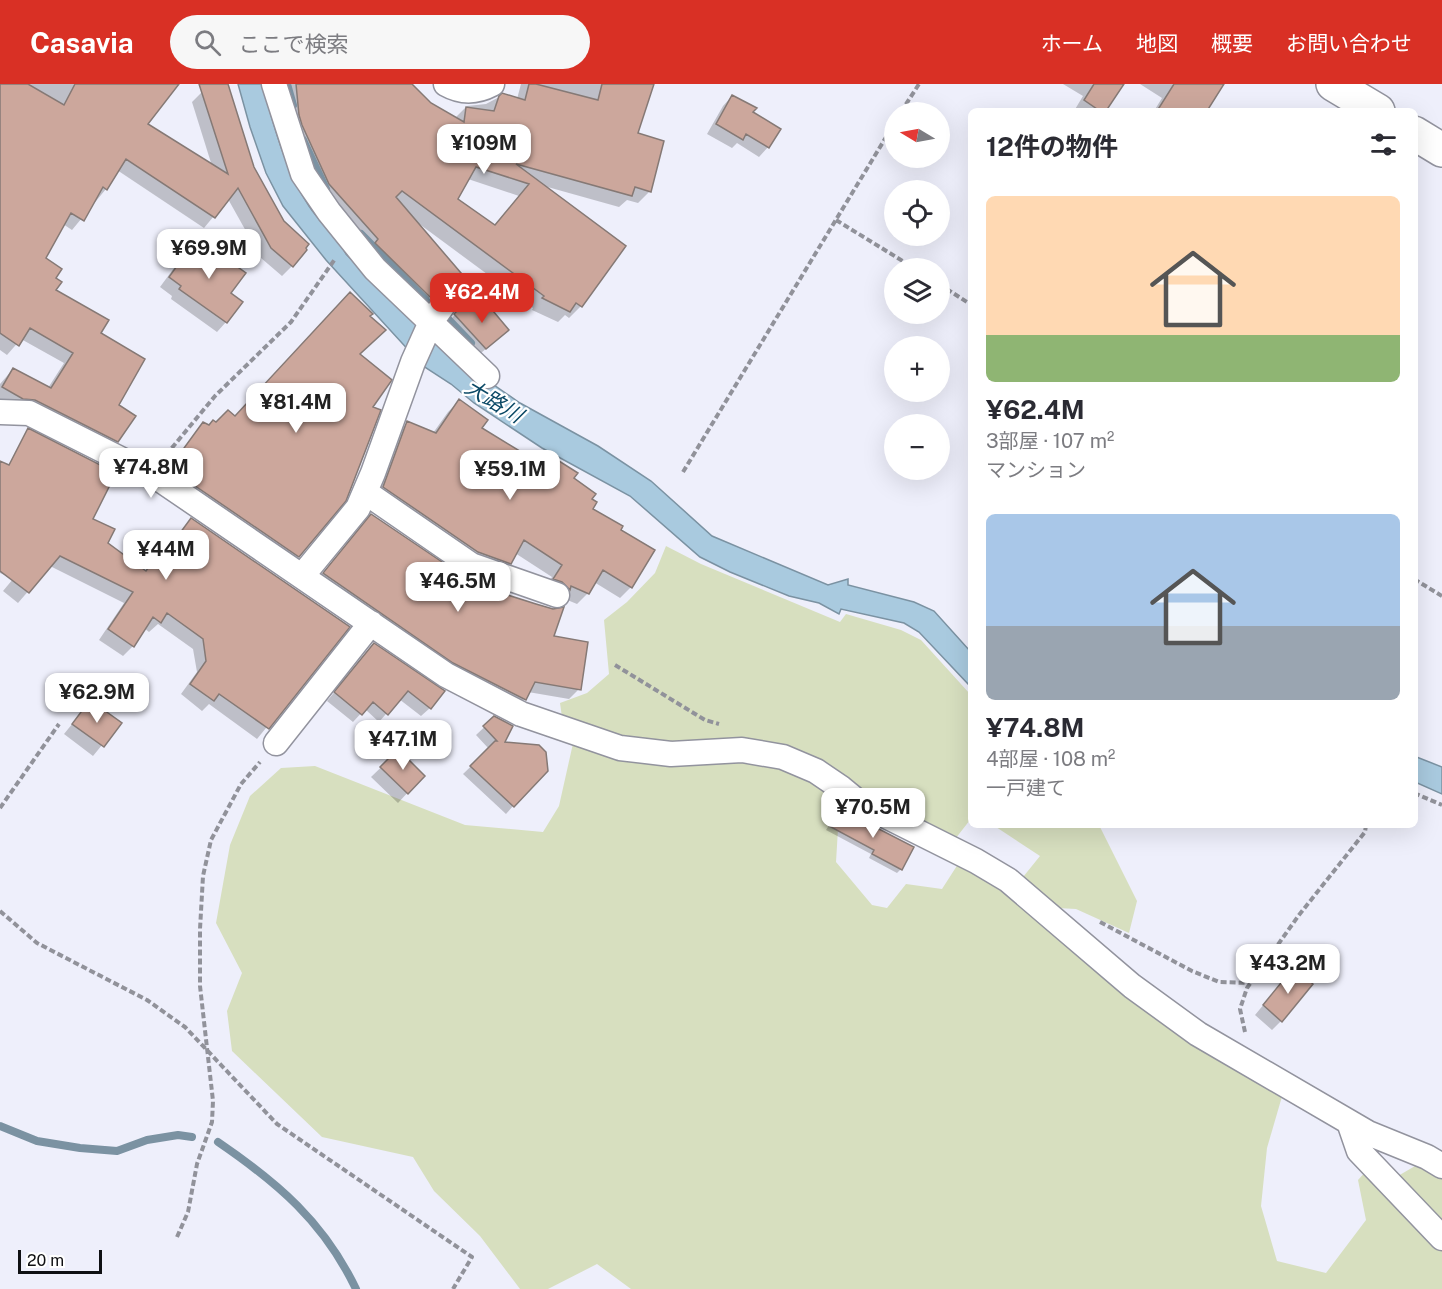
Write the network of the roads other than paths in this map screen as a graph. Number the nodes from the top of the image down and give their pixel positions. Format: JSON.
{"nodes":[{"id":1,"x":274,"y":84,"type":"edge"},
{"id":2,"x":446,"y":84,"type":"edge"},
{"id":3,"x":492,"y":84,"type":"edge"},
{"id":4,"x":1333,"y":84,"type":"edge"},
{"id":5,"x":1373,"y":108,"type":"edge"},
{"id":6,"x":1418,"y":136,"type":"edge"},
{"id":7,"x":1442,"y":150,"type":"edge"},
{"id":8,"x":478,"y":295,"type":"dead end"},
{"id":9,"x":431,"y":322,"type":"junction"},
{"id":10,"x":488,"y":375,"type":"dead end"},
{"id":11,"x":0,"y":412,"type":"edge"},
{"id":12,"x":365,"y":492,"type":"junction"},
{"id":13,"x":302,"y":576,"type":"junction"},
{"id":14,"x":557,"y":595,"type":"dead end"},
{"id":15,"x":371,"y":623,"type":"junction"},
{"id":16,"x":276,"y":743,"type":"road end"},
{"id":17,"x":1349,"y":1122,"type":"junction"},
{"id":18,"x":1442,"y":1166,"type":"edge"},
{"id":19,"x":1442,"y":1238,"type":"edge"}],
"edges":[{"from":1,"to":9,"type":"street"},
{"from":2,"to":3,"type":"street"},
{"from":4,"to":5,"type":"main road"},
{"from":6,"to":7,"type":"main road"},
{"from":8,"to":9,"type":"street"},
{"from":9,"to":10,"type":"street"},
{"from":9,"to":12,"type":"street"},
{"from":11,"to":13,"type":"street"},
{"from":12,"to":13,"type":"street"},
{"from":12,"to":14,"type":"street"},
{"from":13,"to":15,"type":"street"},
{"from":15,"to":16,"type":"street"},
{"from":15,"to":17,"type":"street"},
{"from":17,"to":18,"type":"street"},
{"from":17,"to":19,"type":"street"}]}
